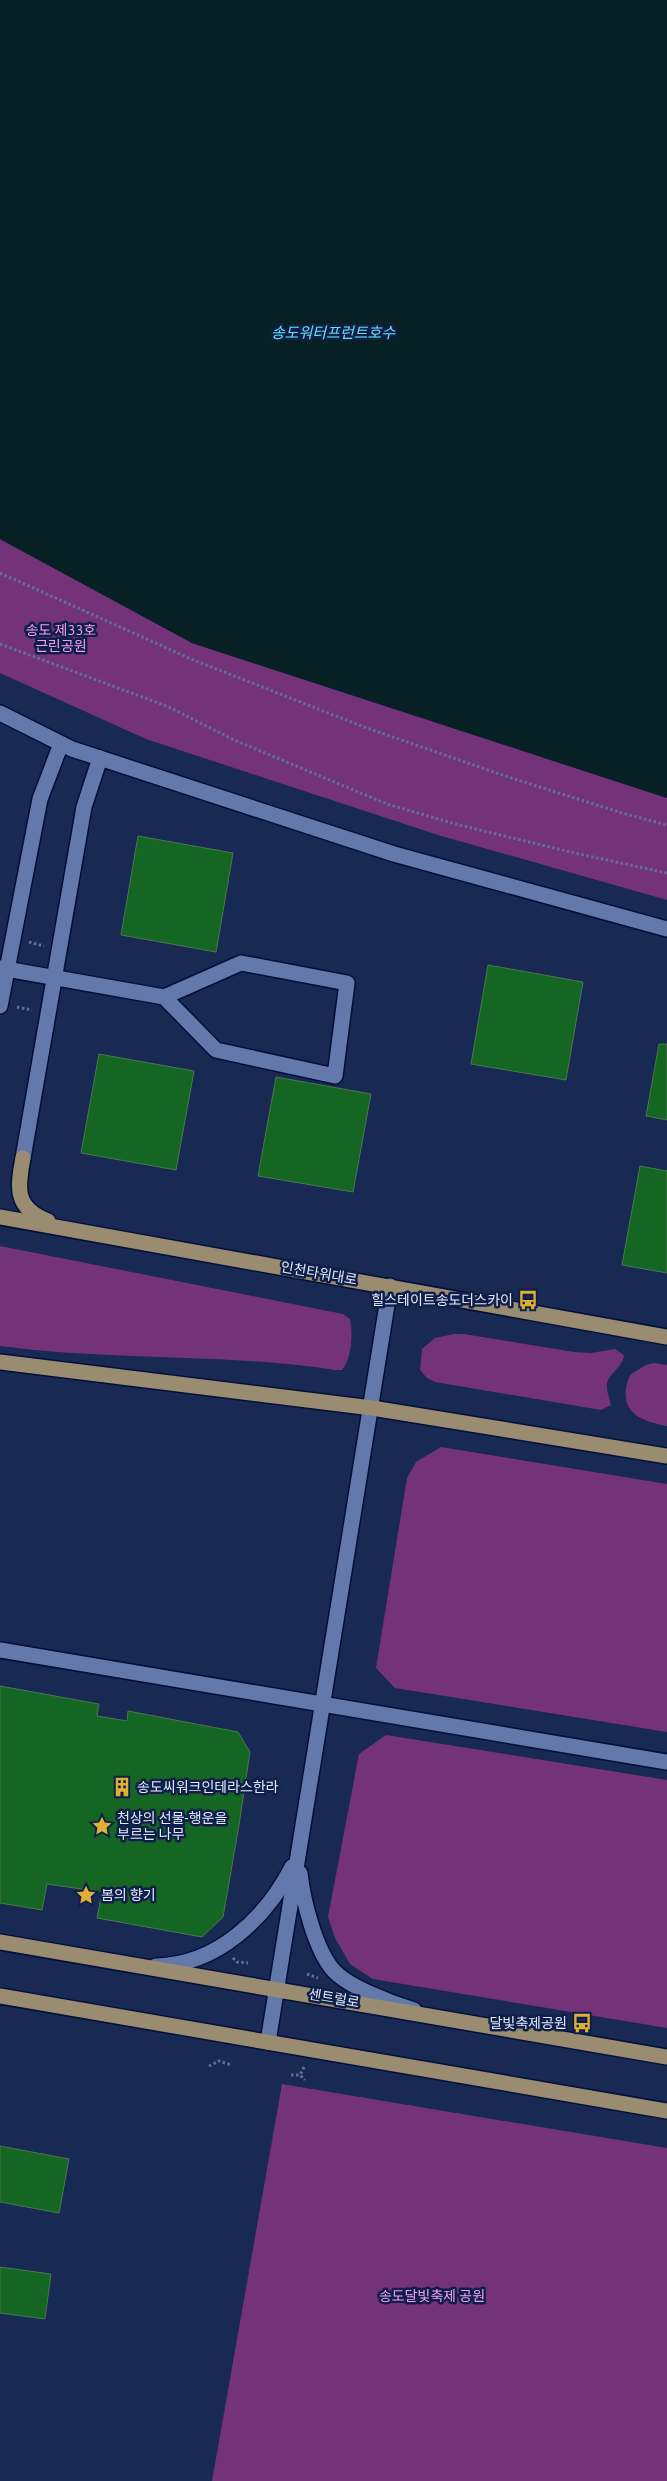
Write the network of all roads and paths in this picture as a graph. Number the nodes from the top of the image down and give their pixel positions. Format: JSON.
{"nodes":[{"id":1,"x":0,"y":573,"type":"edge"},
{"id":2,"x":0,"y":644,"type":"edge"},
{"id":3,"x":0,"y":713,"type":"edge"},
{"id":4,"x":61,"y":744,"type":"junction"},
{"id":5,"x":100,"y":758,"type":"junction"},
{"id":6,"x":667,"y":825,"type":"edge"},
{"id":7,"x":667,"y":873,"type":"edge"},
{"id":8,"x":667,"y":929,"type":"edge"},
{"id":9,"x":29,"y":942,"type":"dead end"},
{"id":10,"x":52,"y":948,"type":"dead end"},
{"id":11,"x":3,"y":968,"type":"edge"},
{"id":12,"x":54,"y":977,"type":"junction"},
{"id":13,"x":164,"y":997,"type":"junction"},
{"id":14,"x":0,"y":1006,"type":"edge"},
{"id":15,"x":17,"y":1007,"type":"dead end"},
{"id":16,"x":38,"y":1011,"type":"dead end"},
{"id":17,"x":23,"y":1158,"type":"joint"},
{"id":18,"x":0,"y":1217,"type":"edge"},
{"id":19,"x":68,"y":1229,"type":"junction"},
{"id":20,"x":390,"y":1286,"type":"junction"},
{"id":21,"x":667,"y":1337,"type":"edge"},
{"id":22,"x":0,"y":1362,"type":"edge"},
{"id":23,"x":372,"y":1408,"type":"junction"},
{"id":24,"x":667,"y":1456,"type":"edge"},
{"id":25,"x":0,"y":1650,"type":"edge"},
{"id":26,"x":322,"y":1706,"type":"junction"},
{"id":27,"x":667,"y":1762,"type":"edge"},
{"id":28,"x":300,"y":1844,"type":"junction"},
{"id":29,"x":0,"y":1942,"type":"edge"},
{"id":30,"x":228,"y":1953,"type":"dead end"},
{"id":31,"x":248,"y":1963,"type":"dead end"},
{"id":32,"x":144,"y":1966,"type":"junction"},
{"id":33,"x":277,"y":1988,"type":"junction"},
{"id":34,"x":0,"y":1996,"type":"edge"},
{"id":35,"x":439,"y":2017,"type":"junction"},
{"id":36,"x":268,"y":2042,"type":"junction"},
{"id":37,"x":220,"y":2054,"type":"dead end"},
{"id":38,"x":667,"y":2057,"type":"edge"},
{"id":39,"x":219,"y":2061,"type":"junction"},
{"id":40,"x":231,"y":2065,"type":"dead end"},
{"id":41,"x":209,"y":2066,"type":"dead end"},
{"id":42,"x":304,"y":2067,"type":"dead end"},
{"id":43,"x":300,"y":2074,"type":"junction"},
{"id":44,"x":291,"y":2075,"type":"dead end"},
{"id":45,"x":305,"y":2080,"type":"dead end"},
{"id":46,"x":667,"y":2111,"type":"edge"}],
"edges":[{"from":1,"to":6,"type":"path"},
{"from":2,"to":7,"type":"path"},
{"from":3,"to":4,"type":"street"},
{"from":4,"to":5,"type":"street"},
{"from":4,"to":11,"type":"street"},
{"from":5,"to":8,"type":"street"},
{"from":5,"to":12,"type":"street"},
{"from":9,"to":10,"type":"path"},
{"from":11,"to":12,"type":"street"},
{"from":11,"to":14,"type":"street"},
{"from":12,"to":13,"type":"street"},
{"from":12,"to":17,"type":"street"},
{"from":13,"to":13,"type":"street"},
{"from":15,"to":16,"type":"path"},
{"from":17,"to":19,"type":"main road"},
{"from":18,"to":19,"type":"main road","name":"인천타워대로"},
{"from":19,"to":20,"type":"main road","name":"인천타워대로"},
{"from":20,"to":21,"type":"main road","name":"인천타워대로"},
{"from":20,"to":23,"type":"street"},
{"from":22,"to":23,"type":"main road"},
{"from":23,"to":24,"type":"main road"},
{"from":23,"to":26,"type":"street"},
{"from":25,"to":26,"type":"street"},
{"from":26,"to":27,"type":"street"},
{"from":26,"to":28,"type":"street"},
{"from":28,"to":32,"type":"street"},
{"from":28,"to":33,"type":"street"},
{"from":28,"to":35,"type":"street"},
{"from":29,"to":32,"type":"main road","name":"센트럴로"},
{"from":30,"to":31,"type":"path"},
{"from":32,"to":33,"type":"main road","name":"센트럴로"},
{"from":33,"to":35,"type":"main road","name":"센트럴로"},
{"from":33,"to":36,"type":"street"},
{"from":34,"to":36,"type":"main road"},
{"from":35,"to":38,"type":"main road","name":"센트럴로"},
{"from":36,"to":46,"type":"main road"},
{"from":37,"to":39,"type":"path"},
{"from":39,"to":40,"type":"path"},
{"from":39,"to":41,"type":"path"},
{"from":42,"to":43,"type":"path"},
{"from":43,"to":44,"type":"path"},
{"from":43,"to":45,"type":"path"}]}
